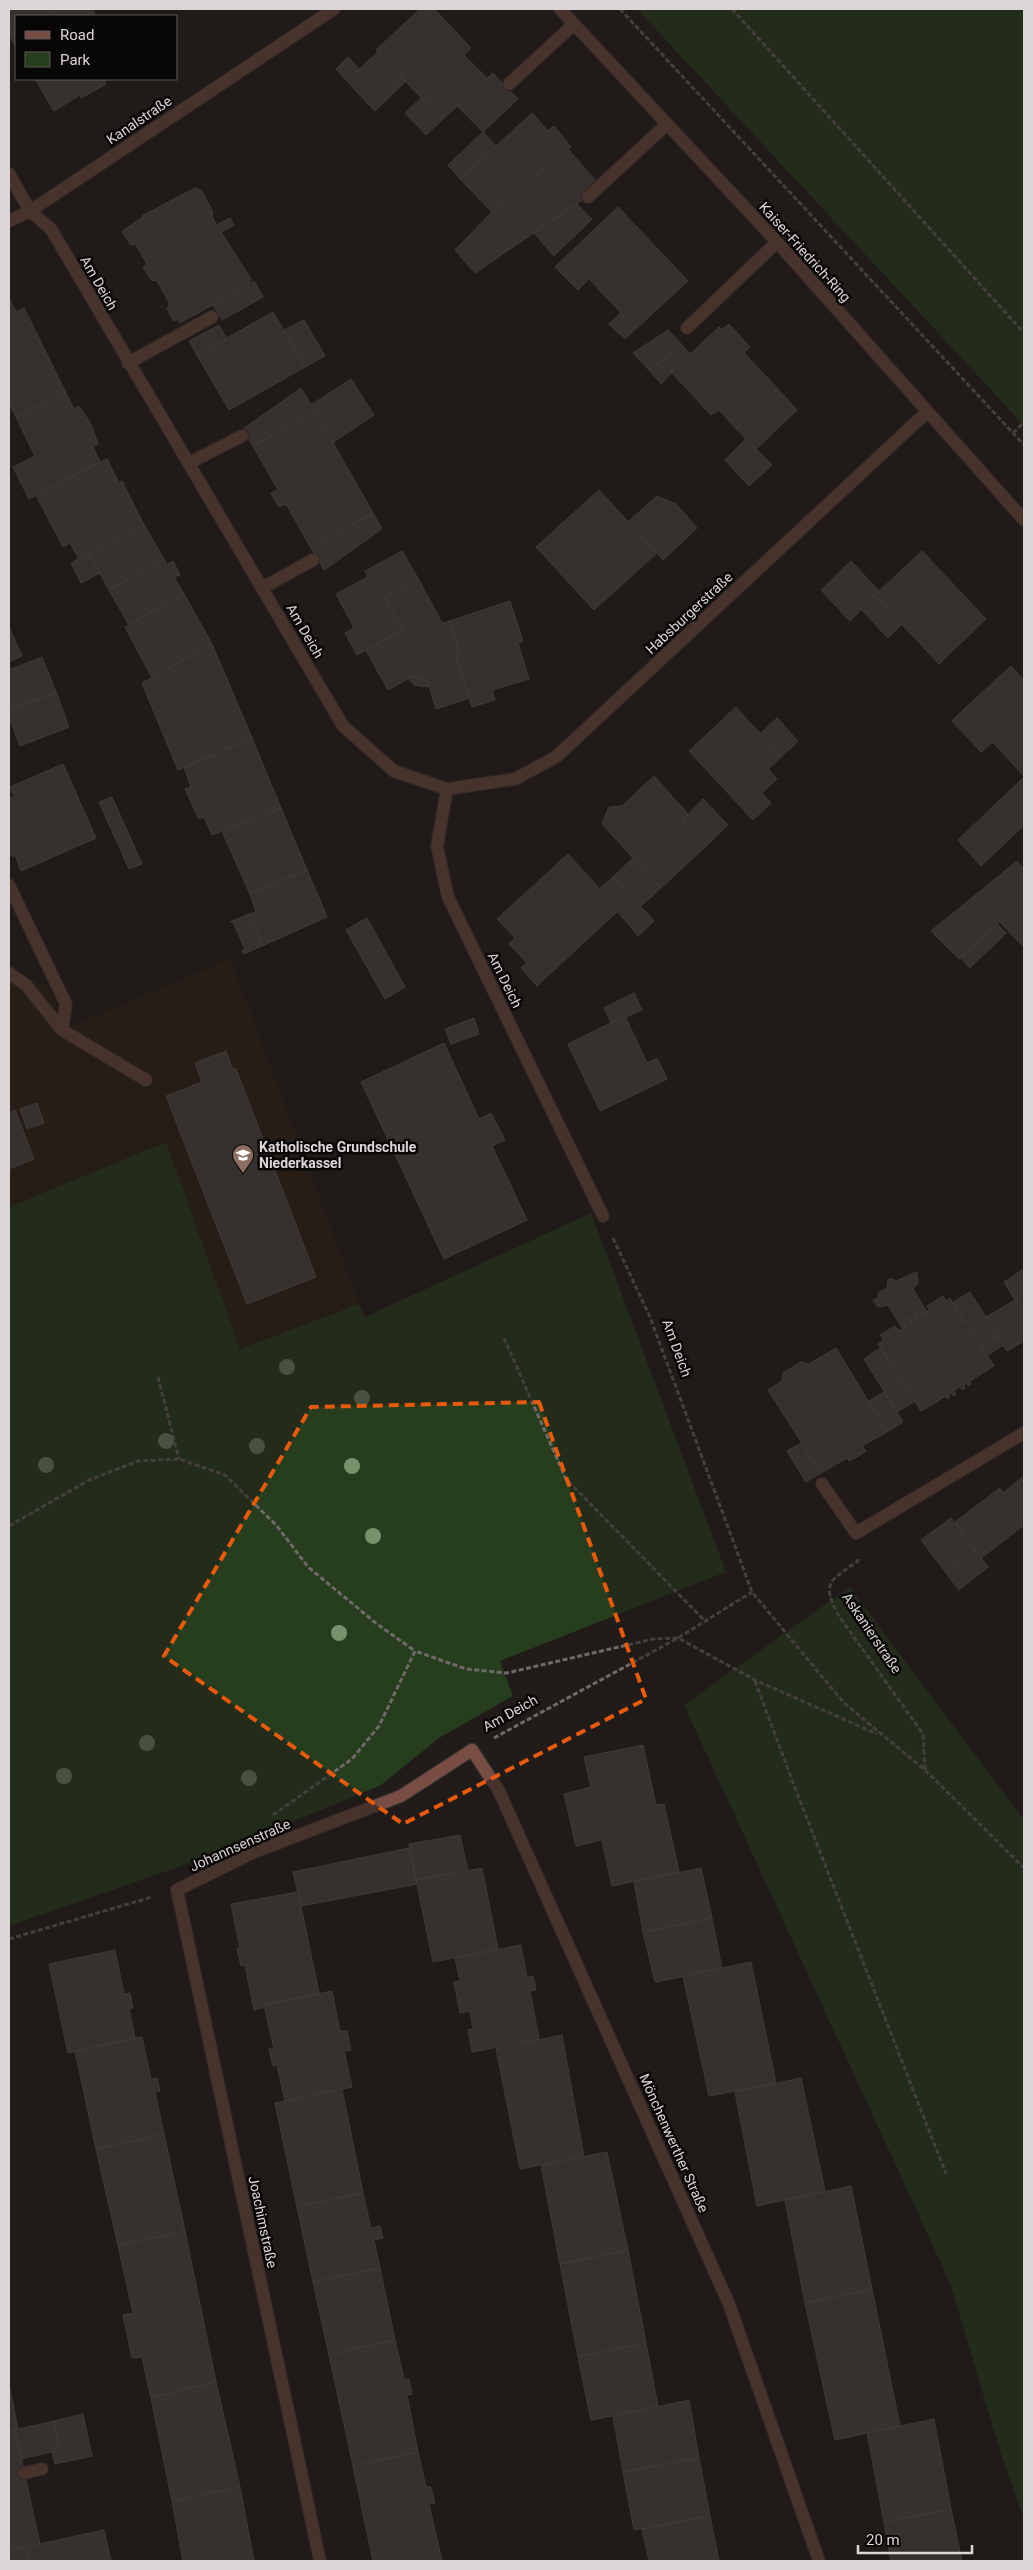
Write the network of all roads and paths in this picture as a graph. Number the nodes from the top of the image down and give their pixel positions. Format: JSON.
{"nodes":[{"id":1,"x":334,"y":9,"type":"edge"},
{"id":2,"x":560,"y":9,"type":"edge"},
{"id":3,"x":620,"y":9,"type":"edge"},
{"id":4,"x":732,"y":9,"type":"edge"},
{"id":5,"x":574,"y":24,"type":"junction"},
{"id":6,"x":509,"y":84,"type":"dead end"},
{"id":7,"x":667,"y":124,"type":"junction"},
{"id":8,"x":9,"y":174,"type":"edge"},
{"id":9,"x":588,"y":197,"type":"dead end"},
{"id":10,"x":30,"y":211,"type":"junction"},
{"id":11,"x":9,"y":222,"type":"edge"},
{"id":12,"x":777,"y":242,"type":"junction"},
{"id":13,"x":212,"y":317,"type":"dead end"},
{"id":14,"x":688,"y":328,"type":"dead end"},
{"id":15,"x":1024,"y":333,"type":"edge"},
{"id":16,"x":128,"y":363,"type":"junction"},
{"id":17,"x":927,"y":412,"type":"junction"},
{"id":18,"x":1024,"y":422,"type":"edge"},
{"id":19,"x":1013,"y":432,"type":"junction"},
{"id":20,"x":242,"y":436,"type":"dead end"},
{"id":21,"x":1024,"y":445,"type":"edge"},
{"id":22,"x":189,"y":463,"type":"junction"},
{"id":23,"x":1024,"y":520,"type":"edge"},
{"id":24,"x":313,"y":560,"type":"dead end"},
{"id":25,"x":262,"y":588,"type":"junction"},
{"id":26,"x":447,"y":789,"type":"junction"},
{"id":27,"x":9,"y":885,"type":"edge"},
{"id":28,"x":9,"y":973,"type":"edge"},
{"id":29,"x":62,"y":1030,"type":"junction"},
{"id":30,"x":146,"y":1080,"type":"dead end"},
{"id":31,"x":603,"y":1216,"type":"joint"},
{"id":32,"x":504,"y":1338,"type":"dead end"},
{"id":33,"x":158,"y":1377,"type":"dead end"},
{"id":34,"x":1024,"y":1432,"type":"edge"},
{"id":35,"x":179,"y":1459,"type":"junction"},
{"id":36,"x":822,"y":1484,"type":"dead end"},
{"id":37,"x":9,"y":1526,"type":"edge"},
{"id":38,"x":856,"y":1533,"type":"junction"},
{"id":39,"x":752,"y":1592,"type":"junction"},
{"id":40,"x":704,"y":1620,"type":"junction"},
{"id":41,"x":678,"y":1638,"type":"junction"},
{"id":42,"x":414,"y":1651,"type":"junction"},
{"id":43,"x":755,"y":1680,"type":"junction"},
{"id":44,"x":880,"y":1735,"type":"junction"},
{"id":45,"x":472,"y":1750,"type":"junction"},
{"id":46,"x":925,"y":1770,"type":"junction"},
{"id":47,"x":252,"y":1853,"type":"junction"},
{"id":48,"x":1024,"y":1868,"type":"edge"},
{"id":49,"x":178,"y":1890,"type":"junction"},
{"id":50,"x":9,"y":1939,"type":"edge"},
{"id":51,"x":946,"y":2174,"type":"dead end"},
{"id":52,"x":42,"y":2469,"type":"dead end"},
{"id":53,"x":24,"y":2473,"type":"dead end"},
{"id":54,"x":320,"y":2561,"type":"edge"},
{"id":55,"x":819,"y":2561,"type":"edge"}],
"edges":[{"from":1,"to":10,"type":"street","name":"Kanalstraße"},
{"from":2,"to":5,"type":"street","name":"Kaiser-Friedrich-Ring"},
{"from":3,"to":19,"type":"path"},
{"from":4,"to":15,"type":"path"},
{"from":5,"to":6,"type":"street"},
{"from":5,"to":7,"type":"street","name":"Kaiser-Friedrich-Ring"},
{"from":7,"to":9,"type":"street"},
{"from":7,"to":12,"type":"street","name":"Kaiser-Friedrich-Ring"},
{"from":8,"to":10,"type":"street","name":"Am Deich"},
{"from":10,"to":11,"type":"street","name":"Kanalstraße"},
{"from":10,"to":16,"type":"street","name":"Am Deich"},
{"from":12,"to":14,"type":"street"},
{"from":12,"to":17,"type":"street","name":"Kaiser-Friedrich-Ring"},
{"from":13,"to":16,"type":"street"},
{"from":16,"to":22,"type":"street","name":"Am Deich"},
{"from":17,"to":23,"type":"street","name":"Kaiser-Friedrich-Ring"},
{"from":17,"to":26,"type":"street","name":"Habsburgerstraße"},
{"from":18,"to":19,"type":"path"},
{"from":19,"to":21,"type":"path"},
{"from":20,"to":22,"type":"street"},
{"from":22,"to":25,"type":"street","name":"Am Deich"},
{"from":24,"to":25,"type":"street"},
{"from":25,"to":26,"type":"street","name":"Am Deich"},
{"from":26,"to":31,"type":"street","name":"Am Deich"},
{"from":27,"to":29,"type":"street"},
{"from":28,"to":29,"type":"street"},
{"from":29,"to":30,"type":"street"},
{"from":31,"to":39,"type":"path","name":"Am Deich"},
{"from":32,"to":40,"type":"path"},
{"from":33,"to":35,"type":"path"},
{"from":34,"to":38,"type":"street"},
{"from":35,"to":37,"type":"path"},
{"from":35,"to":42,"type":"path"},
{"from":36,"to":38,"type":"street"},
{"from":38,"to":46,"type":"path","name":"Askanierstraße"},
{"from":39,"to":40,"type":"path","name":"Am Deich"},
{"from":39,"to":44,"type":"path"},
{"from":40,"to":41,"type":"path","name":"Am Deich"},
{"from":41,"to":42,"type":"path"},
{"from":41,"to":43,"type":"path"},
{"from":41,"to":45,"type":"path","name":"Am Deich"},
{"from":42,"to":47,"type":"path"},
{"from":43,"to":44,"type":"path"},
{"from":43,"to":51,"type":"path"},
{"from":44,"to":46,"type":"path"},
{"from":45,"to":47,"type":"street","name":"Johannsenstraße"},
{"from":45,"to":55,"type":"street","name":"Mönchenwerther Straße"},
{"from":46,"to":48,"type":"path"},
{"from":47,"to":49,"type":"street","name":"Johannsenstraße"},
{"from":49,"to":50,"type":"path"},
{"from":49,"to":54,"type":"street","name":"Joachimstraße"},
{"from":52,"to":53,"type":"street"}]}
